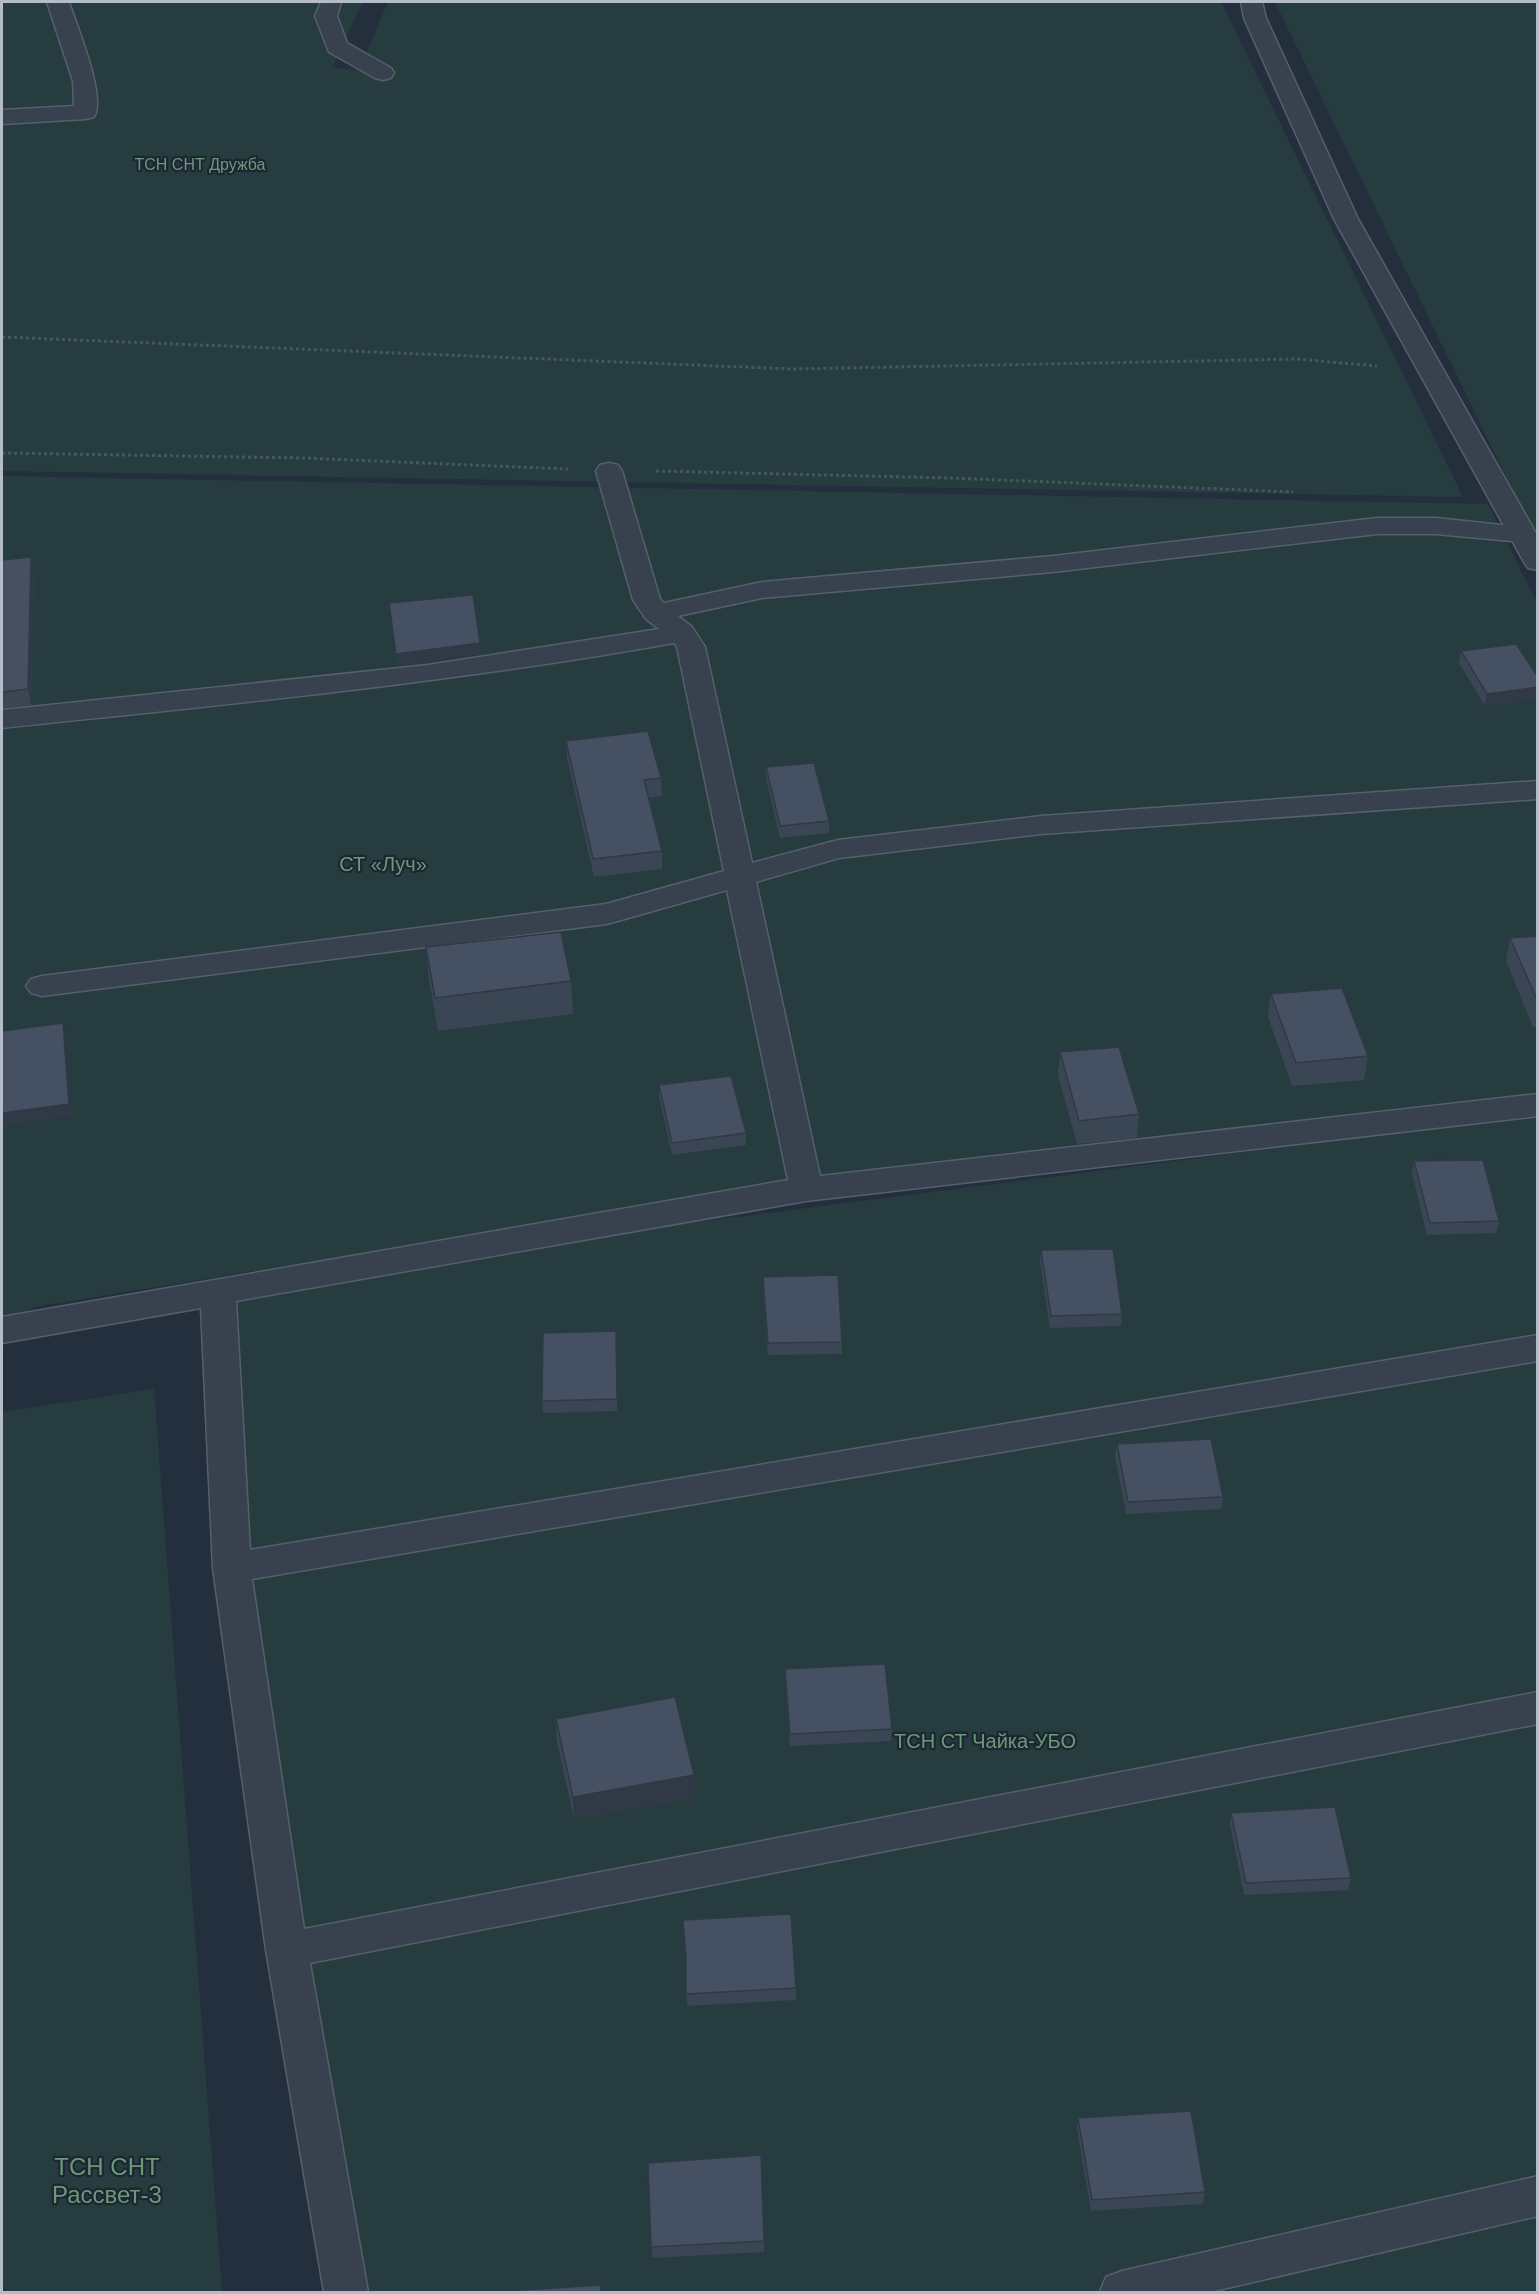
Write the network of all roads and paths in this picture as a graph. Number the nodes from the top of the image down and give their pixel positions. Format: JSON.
{"nodes":[{"id":1,"x":58,"y":2,"type":"edge"},
{"id":2,"x":331,"y":2,"type":"edge"},
{"id":3,"x":1251,"y":2,"type":"edge"},
{"id":4,"x":382,"y":74,"type":"dead end"},
{"id":5,"x":2,"y":117,"type":"edge"},
{"id":6,"x":2,"y":337,"type":"edge"},
{"id":7,"x":1428,"y":370,"type":"junction"},
{"id":8,"x":2,"y":453,"type":"edge"},
{"id":9,"x":609,"y":471,"type":"junction"},
{"id":10,"x":1298,"y":492,"type":"dead end"},
{"id":11,"x":1522,"y":534,"type":"junction"},
{"id":12,"x":1538,"y":562,"type":"edge"},
{"id":13,"x":656,"y":613,"type":"junction"},
{"id":14,"x":682,"y":633,"type":"junction"},
{"id":15,"x":2,"y":719,"type":"edge"},
{"id":16,"x":1538,"y":790,"type":"edge"},
{"id":17,"x":739,"y":876,"type":"junction"},
{"id":18,"x":42,"y":986,"type":"dead end"},
{"id":19,"x":1538,"y":1105,"type":"edge"},
{"id":20,"x":806,"y":1189,"type":"junction"},
{"id":21,"x":218,"y":1292,"type":"junction"},
{"id":22,"x":2,"y":1330,"type":"edge"},
{"id":23,"x":1538,"y":1348,"type":"edge"},
{"id":24,"x":232,"y":1568,"type":"junction"},
{"id":25,"x":1538,"y":1708,"type":"edge"},
{"id":26,"x":287,"y":1950,"type":"junction"},
{"id":27,"x":1538,"y":2196,"type":"edge"},
{"id":28,"x":346,"y":2292,"type":"edge"},
{"id":29,"x":1122,"y":2292,"type":"edge"}],
"edges":[{"from":1,"to":5,"type":"street"},
{"from":2,"to":4,"type":"street"},
{"from":3,"to":7,"type":"street"},
{"from":6,"to":7,"type":"path"},
{"from":7,"to":11,"type":"street"},
{"from":8,"to":9,"type":"path"},
{"from":9,"to":10,"type":"path"},
{"from":9,"to":13,"type":"street"},
{"from":11,"to":12,"type":"street"},
{"from":11,"to":13,"type":"street"},
{"from":13,"to":14,"type":"street"},
{"from":14,"to":15,"type":"street"},
{"from":14,"to":17,"type":"street"},
{"from":16,"to":17,"type":"street"},
{"from":17,"to":18,"type":"street"},
{"from":17,"to":20,"type":"street"},
{"from":19,"to":20,"type":"street"},
{"from":20,"to":21,"type":"street"},
{"from":21,"to":22,"type":"street"},
{"from":21,"to":24,"type":"street"},
{"from":23,"to":24,"type":"street"},
{"from":24,"to":26,"type":"street"},
{"from":25,"to":26,"type":"street"},
{"from":26,"to":28,"type":"street"},
{"from":27,"to":29,"type":"street"}]}
